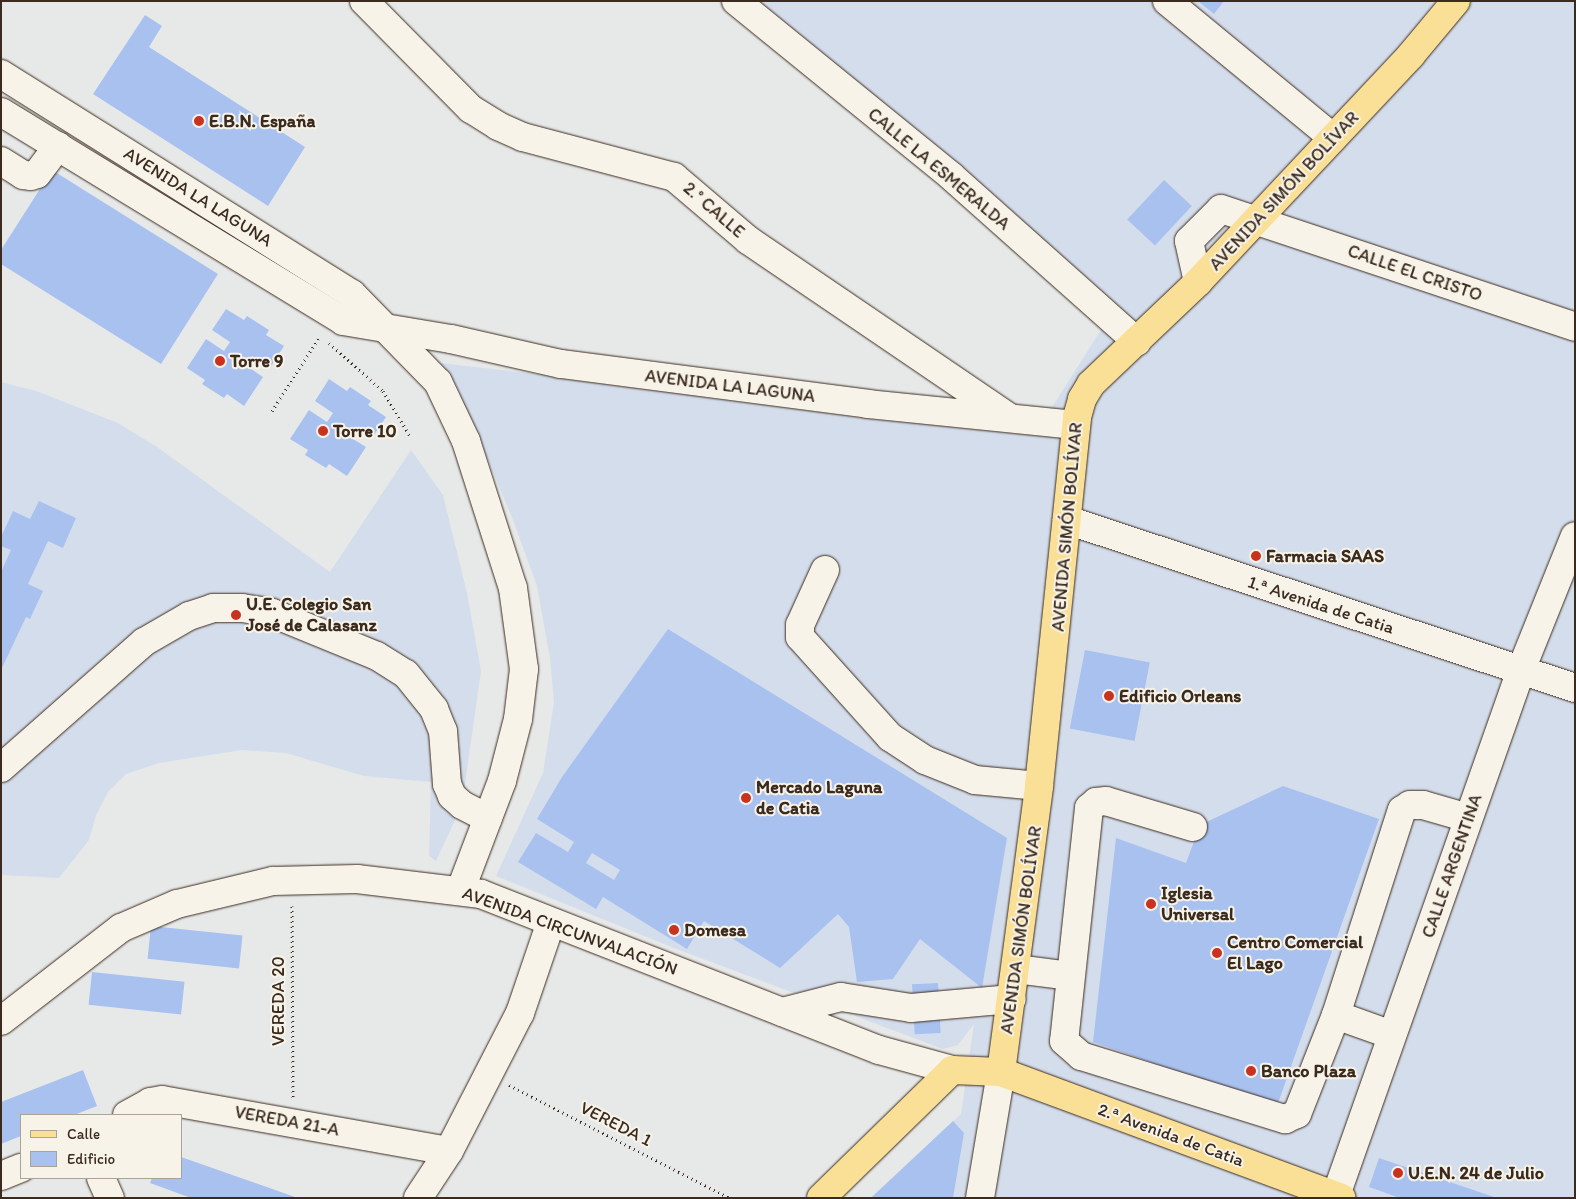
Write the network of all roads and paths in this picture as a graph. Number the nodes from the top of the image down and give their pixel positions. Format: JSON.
{"nodes":[{"id":1,"x":736,"y":1,"type":"edge"},
{"id":2,"x":1167,"y":1,"type":"edge"},
{"id":3,"x":1456,"y":1,"type":"edge"},
{"id":4,"x":373,"y":11,"type":"edge"},
{"id":5,"x":1,"y":74,"type":"edge"},
{"id":6,"x":1,"y":112,"type":"edge"},
{"id":7,"x":1333,"y":138,"type":"junction"},
{"id":8,"x":58,"y":146,"type":"junction"},
{"id":9,"x":1,"y":161,"type":"edge"},
{"id":10,"x":1256,"y":220,"type":"junction"},
{"id":11,"x":1575,"y":327,"type":"edge"},
{"id":12,"x":386,"y":331,"type":"junction"},
{"id":13,"x":320,"y":336,"type":"dead end"},
{"id":14,"x":1137,"y":342,"type":"junction"},
{"id":15,"x":272,"y":411,"type":"dead end"},
{"id":16,"x":1011,"y":418,"type":"junction"},
{"id":17,"x":1076,"y":425,"type":"junction"},
{"id":18,"x":1067,"y":520,"type":"junction"},
{"id":19,"x":1575,"y":536,"type":"edge"},
{"id":20,"x":826,"y":570,"type":"dead end"},
{"id":21,"x":1520,"y":670,"type":"junction"},
{"id":22,"x":1575,"y":688,"type":"edge"},
{"id":23,"x":1,"y":768,"type":"edge"},
{"id":24,"x":1039,"y":786,"type":"junction"},
{"id":25,"x":488,"y":818,"type":"junction"},
{"id":26,"x":1468,"y":818,"type":"junction"},
{"id":27,"x":1193,"y":827,"type":"dead end"},
{"id":28,"x":292,"y":880,"type":"junction"},
{"id":29,"x":461,"y":889,"type":"junction"},
{"id":30,"x":551,"y":922,"type":"junction"},
{"id":31,"x":1016,"y":969,"type":"junction"},
{"id":32,"x":1070,"y":976,"type":"junction"},
{"id":33,"x":1012,"y":999,"type":"junction"},
{"id":34,"x":782,"y":1012,"type":"junction"},
{"id":35,"x":1336,"y":1015,"type":"junction"},
{"id":36,"x":1,"y":1021,"type":"edge"},
{"id":37,"x":1392,"y":1035,"type":"junction"},
{"id":38,"x":952,"y":1070,"type":"junction"},
{"id":39,"x":1001,"y":1072,"type":"junction"},
{"id":40,"x":489,"y":1074,"type":"junction"},
{"id":41,"x":129,"y":1114,"type":"edge"},
{"id":42,"x":293,"y":1121,"type":"junction"},
{"id":43,"x":449,"y":1151,"type":"junction"},
{"id":44,"x":20,"y":1168,"type":"edge"},
{"id":45,"x":1,"y":1176,"type":"edge"},
{"id":46,"x":101,"y":1179,"type":"edge"},
{"id":47,"x":1337,"y":1197,"type":"edge"},
{"id":48,"x":110,"y":1198,"type":"edge"},
{"id":49,"x":418,"y":1198,"type":"edge"},
{"id":50,"x":730,"y":1198,"type":"edge"},
{"id":51,"x":821,"y":1198,"type":"edge"},
{"id":52,"x":980,"y":1198,"type":"edge"}],
"edges":[{"from":1,"to":14,"type":"street","name":"CALLE LA ESMERALDA"},
{"from":2,"to":7,"type":"street"},
{"from":3,"to":7,"type":"main road","name":"AVENIDA SIMÓN BOLÍVAR"},
{"from":4,"to":16,"type":"street","name":"2.° CALLE"},
{"from":5,"to":12,"type":"street","name":"AVENIDA LA LAGUNA"},
{"from":6,"to":8,"type":"street","name":"AVENIDA LA LAGUNA"},
{"from":7,"to":10,"type":"main road","name":"AVENIDA SIMÓN BOLÍVAR"},
{"from":8,"to":9,"type":"street"},
{"from":8,"to":12,"type":"street","name":"AVENIDA LA LAGUNA"},
{"from":10,"to":11,"type":"street","name":"CALLE EL CRISTO"},
{"from":10,"to":14,"type":"main road","name":"AVENIDA SIMÓN BOLÍVAR"},
{"from":12,"to":16,"type":"street","name":"AVENIDA LA LAGUNA"},
{"from":12,"to":25,"type":"street","name":"AVENIDA LA LAGUNA"},
{"from":13,"to":15,"type":"path"},
{"from":14,"to":17,"type":"main road","name":"AVENIDA SIMÓN BOLÍVAR"},
{"from":16,"to":17,"type":"street","name":"AVENIDA LA LAGUNA"},
{"from":17,"to":18,"type":"main road","name":"AVENIDA SIMÓN BOLÍVAR"},
{"from":18,"to":21,"type":"street","name":"1.ª Avenida de Catia"},
{"from":18,"to":24,"type":"main road","name":"AVENIDA SIMÓN BOLÍVAR"},
{"from":19,"to":21,"type":"street","name":"CALLE ARGENTINA"},
{"from":20,"to":24,"type":"street"},
{"from":21,"to":22,"type":"street","name":"1.ª Avenida de Catia"},
{"from":21,"to":26,"type":"street","name":"CALLE ARGENTINA"},
{"from":23,"to":25,"type":"street"},
{"from":24,"to":31,"type":"main road","name":"AVENIDA SIMÓN BOLÍVAR"},
{"from":25,"to":29,"type":"street","name":"AVENIDA LA LAGUNA"},
{"from":26,"to":35,"type":"street"},
{"from":26,"to":37,"type":"street","name":"CALLE ARGENTINA"},
{"from":27,"to":32,"type":"street"},
{"from":28,"to":29,"type":"street","name":"AVENIDA CIRCUNVALACIÓN"},
{"from":28,"to":36,"type":"street","name":"AVENIDA CIRCUNVALACIÓN"},
{"from":28,"to":42,"type":"path","name":"VEREDA 20"},
{"from":29,"to":30,"type":"street","name":"AVENIDA CIRCUNVALACIÓN"},
{"from":30,"to":34,"type":"street","name":"AVENIDA CIRCUNVALACIÓN"},
{"from":30,"to":40,"type":"street"},
{"from":31,"to":32,"type":"street"},
{"from":31,"to":33,"type":"main road","name":"AVENIDA SIMÓN BOLÍVAR"},
{"from":32,"to":35,"type":"street"},
{"from":33,"to":34,"type":"street"},
{"from":33,"to":39,"type":"main road","name":"AVENIDA SIMÓN BOLÍVAR"},
{"from":34,"to":38,"type":"street","name":"AVENIDA CIRCUNVALACIÓN"},
{"from":35,"to":37,"type":"street"},
{"from":37,"to":47,"type":"street","name":"CALLE ARGENTINA"},
{"from":38,"to":39,"type":"main road","name":"2.ª Avenida de Catia"},
{"from":38,"to":51,"type":"main road"},
{"from":39,"to":47,"type":"main road","name":"2.ª Avenida de Catia"},
{"from":39,"to":52,"type":"street","name":"AVENIDA SIMÓN BOLÍVAR"},
{"from":40,"to":43,"type":"street"},
{"from":40,"to":50,"type":"path","name":"VEREDA 1"},
{"from":41,"to":42,"type":"street","name":"VEREDA 21-A"},
{"from":42,"to":43,"type":"street","name":"VEREDA 21-A"},
{"from":43,"to":49,"type":"street"},
{"from":44,"to":45,"type":"street"},
{"from":46,"to":48,"type":"street"}]}
